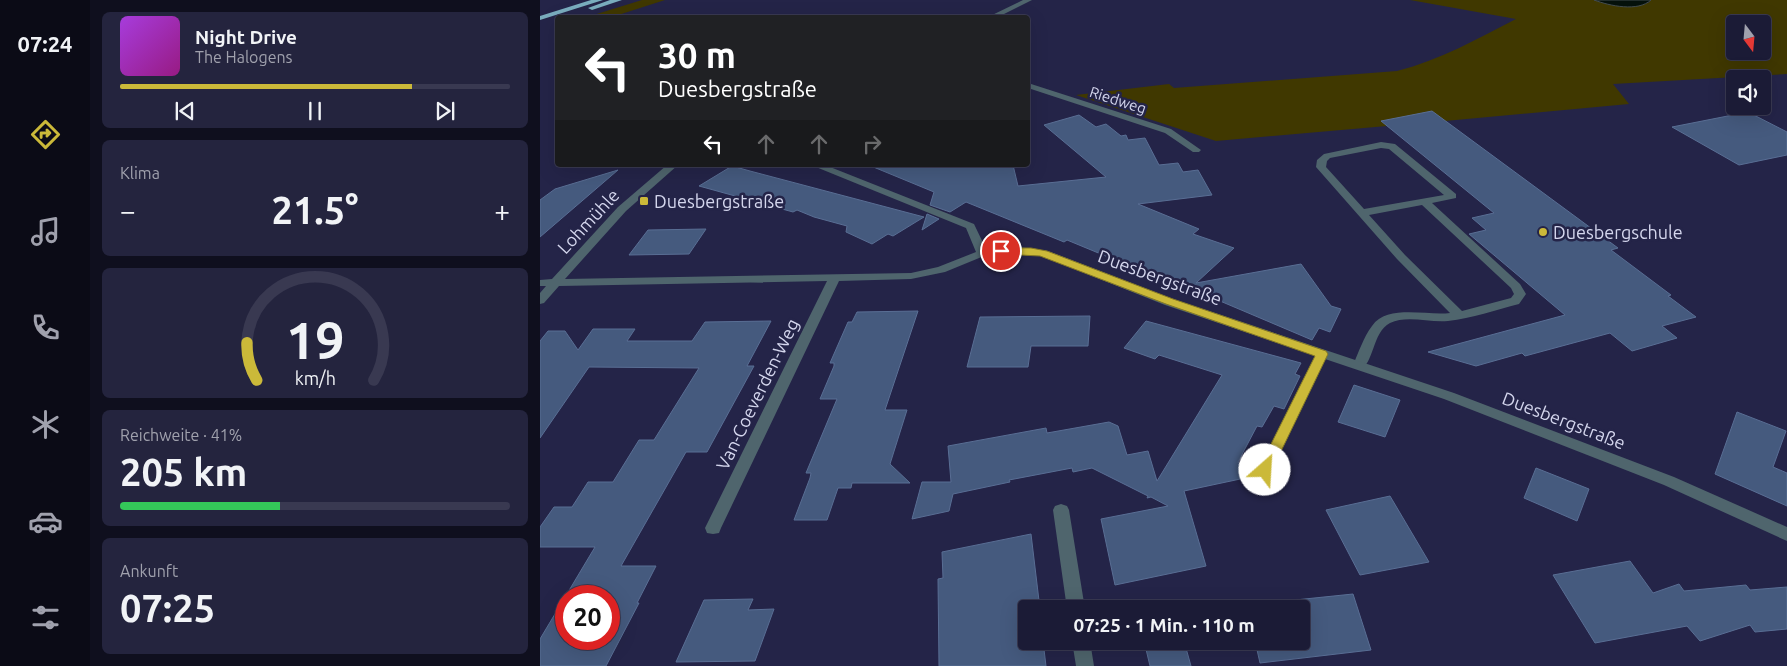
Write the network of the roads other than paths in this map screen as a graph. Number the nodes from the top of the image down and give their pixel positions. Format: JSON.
{"nodes":[{"id":1,"x":599,"y":0,"type":"edge"},
{"id":2,"x":618,"y":0,"type":"edge"},
{"id":3,"x":1030,"y":0,"type":"edge"},
{"id":4,"x":571,"y":15,"type":"edge"},
{"id":5,"x":997,"y":15,"type":"edge"},
{"id":6,"x":540,"y":18,"type":"edge"},
{"id":7,"x":555,"y":20,"type":"edge"},
{"id":8,"x":540,"y":24,"type":"edge"},
{"id":9,"x":1030,"y":86,"type":"edge"},
{"id":10,"x":1196,"y":150,"type":"dead end"},
{"id":11,"x":671,"y":167,"type":"edge"},
{"id":12,"x":821,"y":167,"type":"edge"},
{"id":13,"x":1424,"y":202,"type":"junction"},
{"id":14,"x":1362,"y":213,"type":"junction"},
{"id":15,"x":982,"y":252,"type":"junction"},
{"id":16,"x":834,"y":277,"type":"junction"},
{"id":17,"x":554,"y":283,"type":"junction"},
{"id":18,"x":540,"y":284,"type":"edge"},
{"id":19,"x":540,"y":300,"type":"edge"},
{"id":20,"x":1458,"y":314,"type":"junction"},
{"id":21,"x":1322,"y":354,"type":"junction"},
{"id":22,"x":1360,"y":365,"type":"junction"},
{"id":23,"x":1265,"y":470,"type":"dead end"},
{"id":24,"x":1061,"y":510,"type":"dead end"},
{"id":25,"x":713,"y":528,"type":"dead end"},
{"id":26,"x":1787,"y":534,"type":"edge"},
{"id":27,"x":1075,"y":600,"type":"edge"},
{"id":28,"x":1082,"y":650,"type":"edge"},
{"id":29,"x":1085,"y":666,"type":"edge"}],
"edges":[{"from":1,"to":6,"type":"highway"},
{"from":2,"to":4,"type":"highway"},
{"from":3,"to":5,"type":"street"},
{"from":7,"to":8,"type":"highway"},
{"from":9,"to":10,"type":"street","name":"Riedweg"},
{"from":11,"to":17,"type":"street","name":"Lohmühle"},
{"from":12,"to":15,"type":"street"},
{"from":13,"to":14,"type":"street"},
{"from":13,"to":14,"type":"street"},
{"from":13,"to":20,"type":"street"},
{"from":14,"to":20,"type":"street"},
{"from":15,"to":16,"type":"street","name":"Duesbergstraße"},
{"from":15,"to":21,"type":"street","name":"Duesbergstraße"},
{"from":16,"to":17,"type":"street","name":"Duesbergstraße"},
{"from":16,"to":25,"type":"street","name":"Van-Coeverden-Weg"},
{"from":17,"to":18,"type":"street","name":"Duesbergstraße"},
{"from":17,"to":19,"type":"street","name":"Lohmühle"},
{"from":20,"to":22,"type":"street"},
{"from":21,"to":22,"type":"street","name":"Duesbergstraße"},
{"from":21,"to":23,"type":"street"},
{"from":22,"to":26,"type":"street","name":"Duesbergstraße"},
{"from":24,"to":27,"type":"street"},
{"from":28,"to":29,"type":"street"}]}
